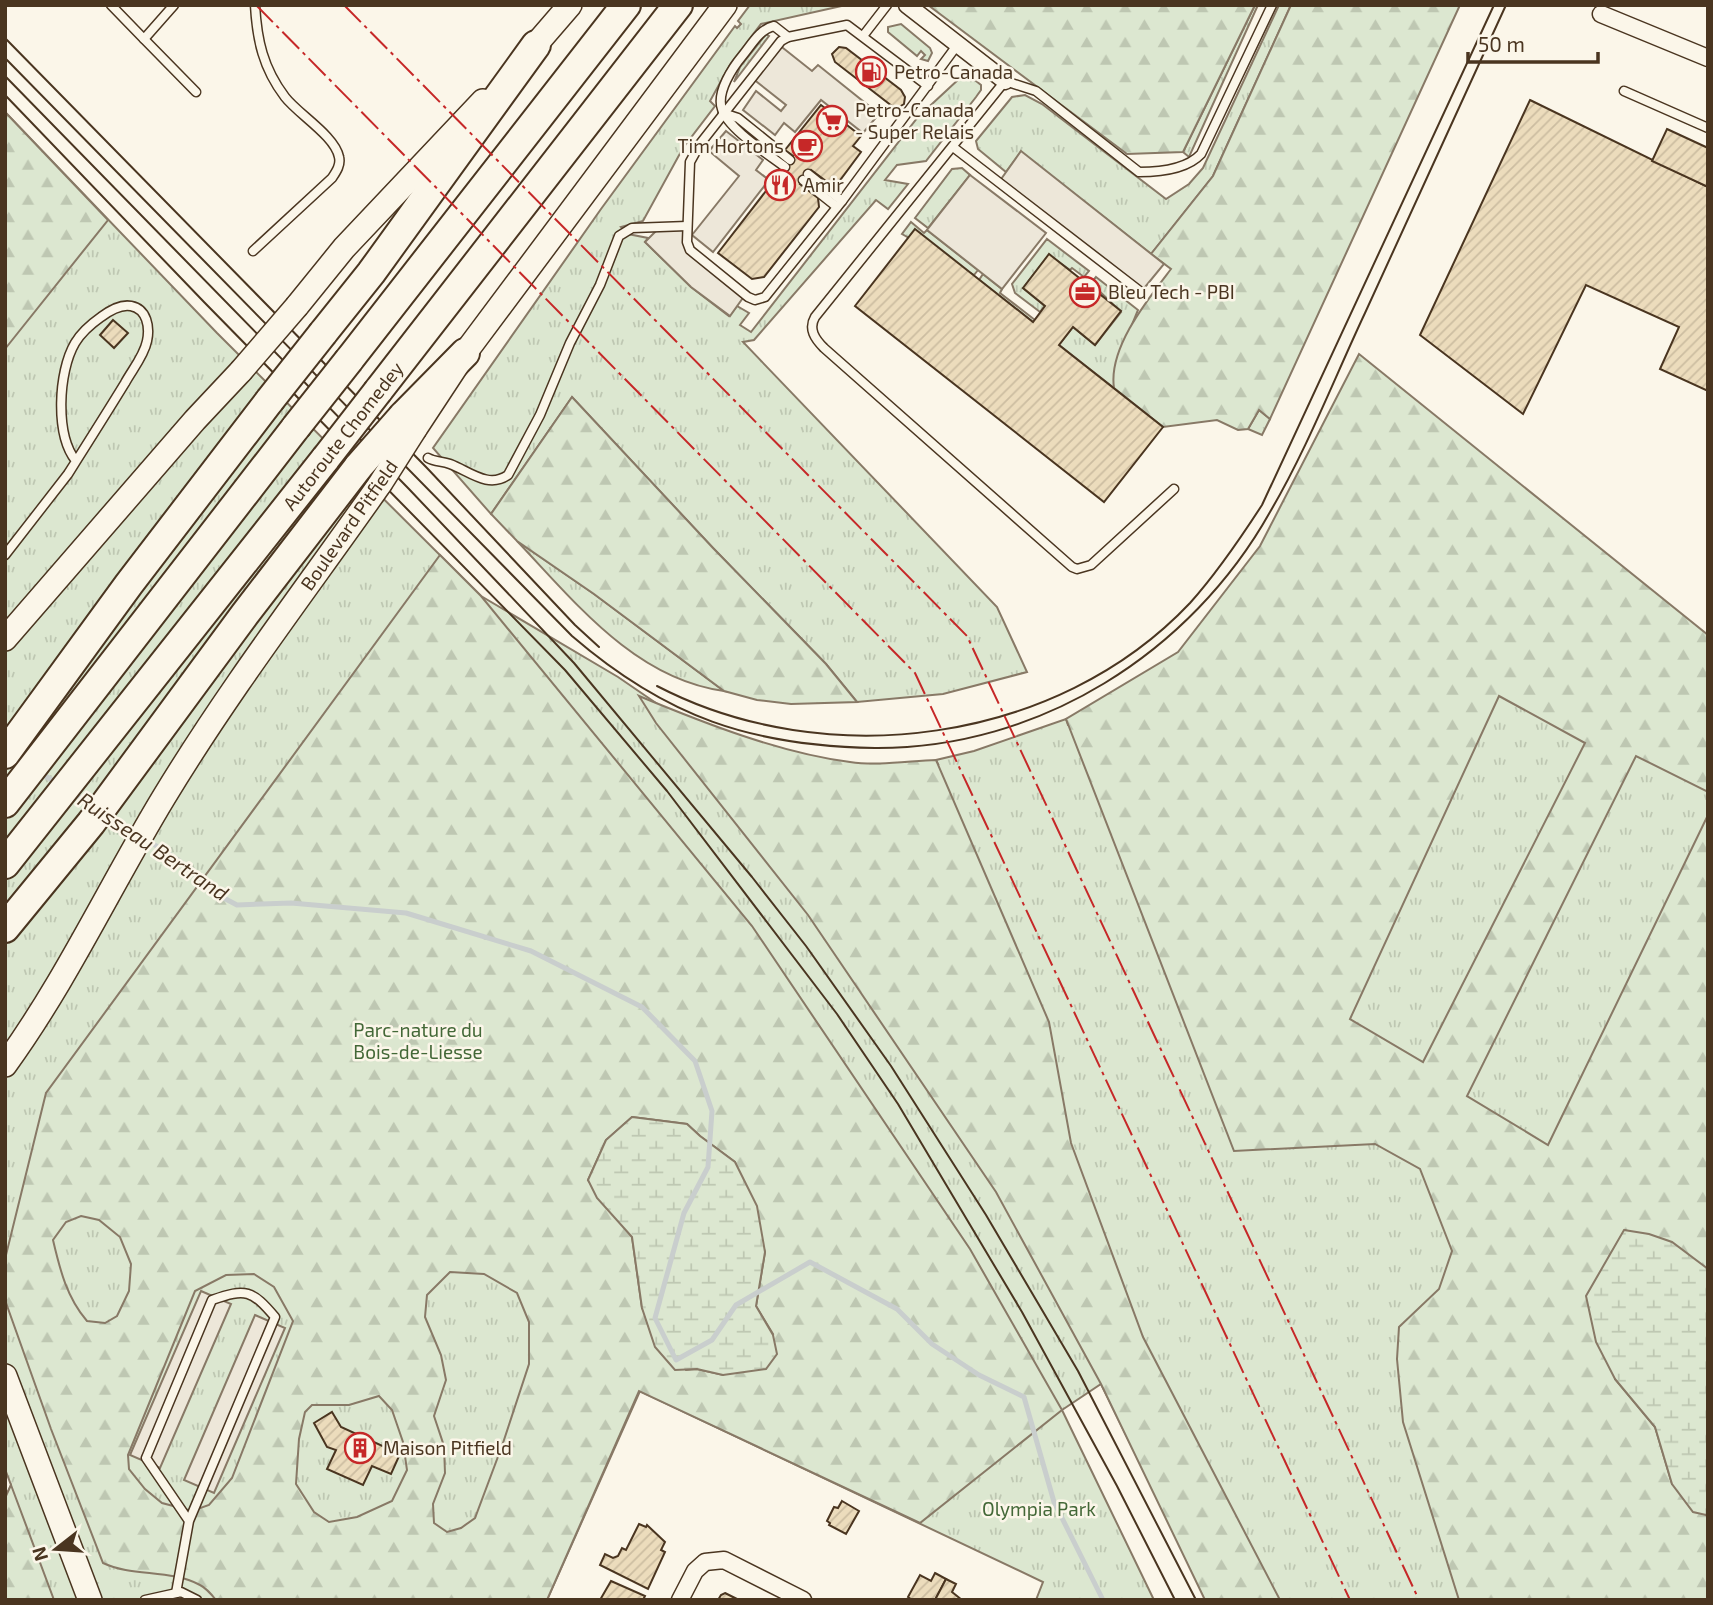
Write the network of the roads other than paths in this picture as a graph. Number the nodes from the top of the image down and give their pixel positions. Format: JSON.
{"nodes":[{"id":1,"x":111,"y":5,"type":"edge"},
{"id":2,"x":174,"y":5,"type":"edge"},
{"id":3,"x":255,"y":5,"type":"edge"},
{"id":4,"x":570,"y":5,"type":"edge"},
{"id":5,"x":626,"y":5,"type":"edge"},
{"id":6,"x":678,"y":5,"type":"edge"},
{"id":7,"x":725,"y":5,"type":"edge"},
{"id":8,"x":887,"y":5,"type":"edge"},
{"id":9,"x":907,"y":5,"type":"edge"},
{"id":10,"x":1272,"y":5,"type":"edge"},
{"id":11,"x":1601,"y":14,"type":"dead end"},
{"id":12,"x":863,"y":36,"type":"junction"},
{"id":13,"x":788,"y":37,"type":"junction"},
{"id":14,"x":144,"y":39,"type":"junction"},
{"id":15,"x":958,"y":44,"type":"junction"},
{"id":16,"x":536,"y":45,"type":"junction"},
{"id":17,"x":1708,"y":58,"type":"edge"},
{"id":18,"x":1005,"y":81,"type":"junction"},
{"id":19,"x":928,"y":86,"type":"junction"},
{"id":20,"x":1624,"y":91,"type":"dead end"},
{"id":21,"x":196,"y":92,"type":"dead end"},
{"id":22,"x":723,"y":113,"type":"junction"},
{"id":23,"x":1708,"y":128,"type":"edge"},
{"id":24,"x":953,"y":147,"type":"junction"},
{"id":25,"x":788,"y":163,"type":"dead end"},
{"id":26,"x":805,"y":177,"type":"dead end"},
{"id":27,"x":839,"y":204,"type":"junction"},
{"id":28,"x":687,"y":226,"type":"junction"},
{"id":29,"x":253,"y":251,"type":"dead end"},
{"id":30,"x":1141,"y":292,"type":"dead end"},
{"id":31,"x":465,"y":353,"type":"joint"},
{"id":32,"x":409,"y":423,"type":"junction"},
{"id":33,"x":428,"y":458,"type":"dead end"},
{"id":34,"x":76,"y":461,"type":"junction"},
{"id":35,"x":1174,"y":489,"type":"dead end"},
{"id":36,"x":5,"y":555,"type":"edge"},
{"id":37,"x":9,"y":629,"type":"edge"},
{"id":38,"x":5,"y":754,"type":"edge"},
{"id":39,"x":5,"y":803,"type":"edge"},
{"id":40,"x":12,"y":856,"type":"edge"},
{"id":41,"x":5,"y":928,"type":"edge"},
{"id":42,"x":5,"y":1065,"type":"edge"},
{"id":43,"x":5,"y":1376,"type":"edge"},
{"id":44,"x":189,"y":1521,"type":"junction"},
{"id":45,"x":176,"y":1592,"type":"junction"},
{"id":46,"x":90,"y":1600,"type":"edge"},
{"id":47,"x":145,"y":1600,"type":"edge"},
{"id":48,"x":197,"y":1600,"type":"edge"},
{"id":49,"x":680,"y":1600,"type":"edge"},
{"id":50,"x":803,"y":1600,"type":"edge"}],
"edges":[{"from":1,"to":14,"type":"lane"},
{"from":2,"to":14,"type":"lane"},
{"from":3,"to":29,"type":"lane"},
{"from":4,"to":16,"type":"main road"},
{"from":5,"to":39,"type":"highway","bridge":true},
{"from":6,"to":40,"type":"highway","name":"Autoroute Chomedey","bridge":true},
{"from":7,"to":31,"type":"main road"},
{"from":8,"to":12,"type":"lane"},
{"from":9,"to":15,"type":"street"},
{"from":10,"to":18,"type":"lane"},
{"from":11,"to":17,"type":"street"},
{"from":12,"to":13,"type":"lane"},
{"from":12,"to":19,"type":"lane"},
{"from":13,"to":22,"type":"lane"},
{"from":13,"to":22,"type":"lane"},
{"from":14,"to":21,"type":"lane"},
{"from":15,"to":18,"type":"street"},
{"from":15,"to":19,"type":"lane"},
{"from":16,"to":37,"type":"main road","bridge":true},
{"from":16,"to":38,"type":"highway","bridge":true},
{"from":18,"to":24,"type":"lane"},
{"from":19,"to":27,"type":"lane"},
{"from":20,"to":23,"type":"lane"},
{"from":22,"to":25,"type":"lane"},
{"from":22,"to":28,"type":"lane"},
{"from":24,"to":30,"type":"lane"},
{"from":24,"to":35,"type":"lane"},
{"from":26,"to":27,"type":"lane"},
{"from":27,"to":28,"type":"lane"},
{"from":28,"to":33,"type":"lane"},
{"from":31,"to":32,"type":"highway"},
{"from":32,"to":41,"type":"highway","bridge":true},
{"from":32,"to":42,"type":"main road","name":"Boulevard Pitfield","bridge":true},
{"from":34,"to":34,"type":"lane"},
{"from":34,"to":36,"type":"lane"},
{"from":43,"to":46,"type":"main road"},
{"from":44,"to":44,"type":"lane"},
{"from":44,"to":45,"type":"lane"},
{"from":45,"to":47,"type":"lane"},
{"from":45,"to":48,"type":"lane"},
{"from":49,"to":50,"type":"street"}]}
